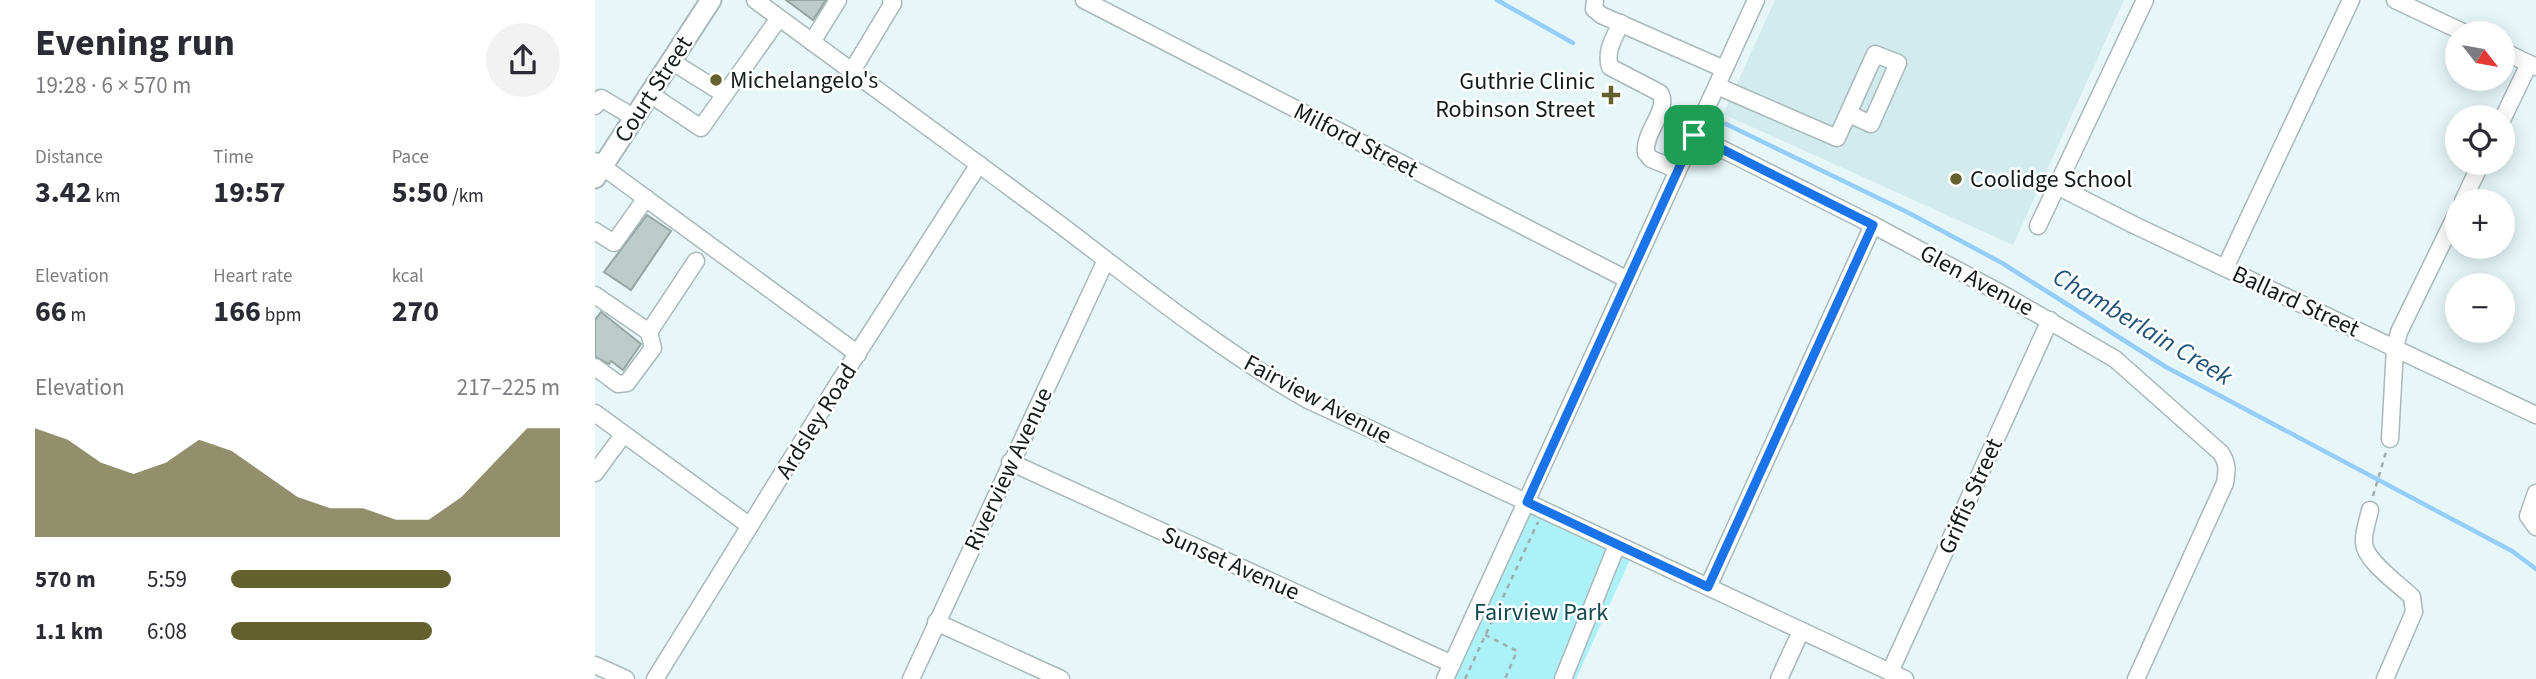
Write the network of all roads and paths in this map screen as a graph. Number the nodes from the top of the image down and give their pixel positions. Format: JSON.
{"nodes":[{"id":1,"x":711,"y":0,"type":"edge"},
{"id":2,"x":755,"y":0,"type":"edge"},
{"id":3,"x":838,"y":0,"type":"edge"},
{"id":4,"x":891,"y":0,"type":"edge"},
{"id":5,"x":1084,"y":0,"type":"edge"},
{"id":6,"x":1595,"y":0,"type":"edge"},
{"id":7,"x":1756,"y":0,"type":"edge"},
{"id":8,"x":2145,"y":0,"type":"edge"},
{"id":9,"x":2351,"y":0,"type":"edge"},
{"id":10,"x":2395,"y":0,"type":"edge"},
{"id":11,"x":779,"y":18,"type":"junction"},
{"id":12,"x":1621,"y":23,"type":"junction"},
{"id":13,"x":2445,"y":24,"type":"edge"},
{"id":14,"x":812,"y":42,"type":"junction"},
{"id":15,"x":2515,"y":57,"type":"edge"},
{"id":16,"x":671,"y":61,"type":"junction"},
{"id":17,"x":2533,"y":65,"type":"edge"},
{"id":18,"x":1724,"y":69,"type":"junction"},
{"id":19,"x":852,"y":71,"type":"junction"},
{"id":20,"x":1717,"y":86,"type":"junction"},
{"id":21,"x":650,"y":94,"type":"junction"},
{"id":22,"x":724,"y":94,"type":"junction"},
{"id":23,"x":2510,"y":105,"type":"edge"},
{"id":24,"x":595,"y":106,"type":"edge"},
{"id":25,"x":1849,"y":114,"type":"dead end"},
{"id":26,"x":635,"y":118,"type":"junction"},
{"id":27,"x":1694,"y":135,"type":"junction"},
{"id":28,"x":979,"y":164,"type":"junction"},
{"id":29,"x":598,"y":168,"type":"edge"},
{"id":30,"x":1678,"y":170,"type":"junction"},
{"id":31,"x":2057,"y":186,"type":"junction"},
{"id":32,"x":646,"y":198,"type":"junction"},
{"id":33,"x":1873,"y":225,"type":"junction"},
{"id":34,"x":2038,"y":226,"type":"dead end"},
{"id":35,"x":595,"y":230,"type":"edge"},
{"id":36,"x":2445,"y":238,"type":"edge"},
{"id":37,"x":1106,"y":260,"type":"junction"},
{"id":38,"x":696,"y":261,"type":"dead end"},
{"id":39,"x":2225,"y":268,"type":"junction"},
{"id":40,"x":1628,"y":280,"type":"junction"},
{"id":41,"x":595,"y":295,"type":"edge"},
{"id":42,"x":2050,"y":320,"type":"junction"},
{"id":43,"x":649,"y":332,"type":"junction"},
{"id":44,"x":2395,"y":348,"type":"junction"},
{"id":45,"x":858,"y":354,"type":"junction"},
{"id":46,"x":595,"y":367,"type":"edge"},
{"id":47,"x":595,"y":413,"type":"edge"},
{"id":48,"x":2536,"y":415,"type":"edge"},
{"id":49,"x":623,"y":435,"type":"junction"},
{"id":50,"x":2390,"y":439,"type":"joint"},
{"id":51,"x":1010,"y":462,"type":"junction"},
{"id":52,"x":595,"y":473,"type":"edge"},
{"id":53,"x":2536,"y":493,"type":"edge"},
{"id":54,"x":1527,"y":502,"type":"junction"},
{"id":55,"x":1543,"y":510,"type":"junction"},
{"id":56,"x":2370,"y":510,"type":"joint"},
{"id":57,"x":2534,"y":525,"type":"edge"},
{"id":58,"x":750,"y":526,"type":"junction"},
{"id":59,"x":1618,"y":545,"type":"junction"},
{"id":60,"x":1708,"y":587,"type":"junction"},
{"id":61,"x":936,"y":622,"type":"junction"},
{"id":62,"x":1801,"y":631,"type":"junction"},
{"id":63,"x":1485,"y":635,"type":"junction"},
{"id":64,"x":595,"y":665,"type":"edge"},
{"id":65,"x":1449,"y":671,"type":"edge"},
{"id":66,"x":1897,"y":676,"type":"edge"},
{"id":67,"x":626,"y":679,"type":"edge"},
{"id":68,"x":655,"y":679,"type":"edge"},
{"id":69,"x":911,"y":679,"type":"edge"},
{"id":70,"x":1061,"y":679,"type":"edge"},
{"id":71,"x":1465,"y":679,"type":"edge"},
{"id":72,"x":1505,"y":679,"type":"edge"},
{"id":73,"x":1563,"y":679,"type":"edge"},
{"id":74,"x":1779,"y":679,"type":"edge"},
{"id":75,"x":2136,"y":679,"type":"edge"},
{"id":76,"x":2385,"y":679,"type":"edge"}],
"edges":[{"from":1,"to":16,"type":"main road","name":"Court Street"},
{"from":2,"to":11,"type":"street","name":"Fairview Avenue"},
{"from":3,"to":14,"type":"street"},
{"from":4,"to":19,"type":"street"},
{"from":5,"to":40,"type":"street","name":"Milford Street"},
{"from":6,"to":12,"type":"street"},
{"from":7,"to":18,"type":"street"},
{"from":8,"to":31,"type":"street"},
{"from":9,"to":39,"type":"street"},
{"from":10,"to":13,"type":"street"},
{"from":11,"to":14,"type":"street","name":"Fairview Avenue"},
{"from":11,"to":22,"type":"street"},
{"from":12,"to":18,"type":"street"},
{"from":12,"to":30,"type":"street"},
{"from":14,"to":19,"type":"street","name":"Fairview Avenue"},
{"from":15,"to":17,"type":"street"},
{"from":16,"to":21,"type":"main road","name":"Court Street"},
{"from":16,"to":22,"type":"street"},
{"from":17,"to":23,"type":"street"},
{"from":18,"to":20,"type":"street"},
{"from":19,"to":28,"type":"street","name":"Fairview Avenue"},
{"from":20,"to":25,"type":"street"},
{"from":20,"to":27,"type":"street"},
{"from":21,"to":22,"type":"street"},
{"from":21,"to":26,"type":"main road","name":"Court Street"},
{"from":24,"to":26,"type":"street"},
{"from":26,"to":29,"type":"main road","name":"Court Street"},
{"from":27,"to":30,"type":"street"},
{"from":27,"to":33,"type":"street","name":"Glen Avenue"},
{"from":28,"to":37,"type":"street","name":"Fairview Avenue"},
{"from":28,"to":45,"type":"street","name":"Ardsley Road"},
{"from":29,"to":32,"type":"street"},
{"from":30,"to":40,"type":"street"},
{"from":31,"to":34,"type":"street"},
{"from":31,"to":39,"type":"street","name":"Ballard Street"},
{"from":32,"to":35,"type":"street"},
{"from":32,"to":45,"type":"street"},
{"from":33,"to":42,"type":"street","name":"Glen Avenue"},
{"from":33,"to":60,"type":"street"},
{"from":36,"to":44,"type":"street"},
{"from":37,"to":51,"type":"street","name":"Riverview Avenue"},
{"from":37,"to":54,"type":"street","name":"Fairview Avenue"},
{"from":38,"to":43,"type":"street"},
{"from":39,"to":44,"type":"street","name":"Ballard Street"},
{"from":40,"to":54,"type":"street"},
{"from":41,"to":43,"type":"street"},
{"from":42,"to":66,"type":"street","name":"Griffis Street"},
{"from":42,"to":75,"type":"street","name":"Glen Avenue"},
{"from":43,"to":46,"type":"street"},
{"from":44,"to":48,"type":"street","name":"Ballard Street"},
{"from":44,"to":50,"type":"street"},
{"from":45,"to":58,"type":"street","name":"Ardsley Road"},
{"from":47,"to":49,"type":"street"},
{"from":49,"to":52,"type":"street"},
{"from":49,"to":58,"type":"street"},
{"from":50,"to":56,"type":"path"},
{"from":51,"to":61,"type":"street","name":"Riverview Avenue"},
{"from":51,"to":65,"type":"street","name":"Sunset Avenue"},
{"from":53,"to":57,"type":"street"},
{"from":54,"to":55,"type":"street","name":"Fairview Avenue"},
{"from":54,"to":65,"type":"street"},
{"from":55,"to":59,"type":"street","name":"Fairview Avenue"},
{"from":55,"to":63,"type":"path"},
{"from":56,"to":76,"type":"street"},
{"from":58,"to":68,"type":"street","name":"Ardsley Road"},
{"from":59,"to":60,"type":"street","name":"Fairview Avenue"},
{"from":59,"to":73,"type":"street"},
{"from":60,"to":62,"type":"street","name":"Fairview Avenue"},
{"from":61,"to":69,"type":"street","name":"Riverview Avenue"},
{"from":61,"to":70,"type":"street"},
{"from":62,"to":66,"type":"street","name":"Fairview Avenue"},
{"from":62,"to":74,"type":"street"},
{"from":63,"to":71,"type":"path"},
{"from":63,"to":72,"type":"path"},
{"from":64,"to":67,"type":"street"}]}
